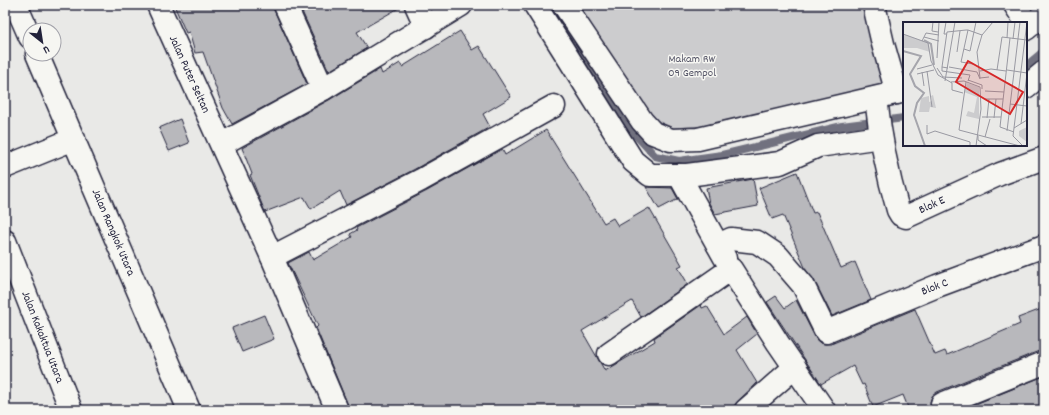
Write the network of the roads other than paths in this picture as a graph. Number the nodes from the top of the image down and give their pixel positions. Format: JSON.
{"nodes":[{"id":1,"x":16,"y":5,"type":"edge"},
{"id":2,"x":158,"y":5,"type":"edge"},
{"id":3,"x":285,"y":5,"type":"edge"},
{"id":4,"x":416,"y":5,"type":"edge"},
{"id":5,"x":461,"y":5,"type":"edge"},
{"id":6,"x":535,"y":5,"type":"edge"},
{"id":7,"x":564,"y":5,"type":"edge"},
{"id":8,"x":874,"y":5,"type":"edge"},
{"id":9,"x":23,"y":22,"type":"edge"},
{"id":10,"x":426,"y":27,"type":"junction"},
{"id":11,"x":40,"y":62,"type":"edge"},
{"id":12,"x":1044,"y":72,"type":"edge"},
{"id":13,"x":1027,"y":86,"type":"edge"},
{"id":14,"x":323,"y":89,"type":"junction"},
{"id":15,"x":554,"y":106,"type":"dead end"},
{"id":16,"x":886,"y":110,"type":"edge"},
{"id":17,"x":647,"y":128,"type":"junction"},
{"id":18,"x":74,"y":139,"type":"junction"},
{"id":19,"x":622,"y":142,"type":"junction"},
{"id":20,"x":222,"y":144,"type":"junction"},
{"id":21,"x":1044,"y":158,"type":"edge"},
{"id":22,"x":5,"y":167,"type":"edge"},
{"id":23,"x":680,"y":175,"type":"junction"},
{"id":24,"x":5,"y":242,"type":"edge"},
{"id":25,"x":718,"y":245,"type":"junction"},
{"id":26,"x":1044,"y":246,"type":"edge"},
{"id":27,"x":272,"y":257,"type":"junction"},
{"id":28,"x":731,"y":269,"type":"junction"},
{"id":29,"x":609,"y":354,"type":"dead end"},
{"id":30,"x":1044,"y":362,"type":"edge"},
{"id":31,"x":795,"y":368,"type":"junction"},
{"id":32,"x":942,"y":404,"type":"dead end"},
{"id":33,"x":72,"y":410,"type":"edge"},
{"id":34,"x":189,"y":410,"type":"edge"},
{"id":35,"x":337,"y":410,"type":"edge"},
{"id":36,"x":746,"y":410,"type":"edge"},
{"id":37,"x":824,"y":410,"type":"edge"}],
"edges":[{"from":1,"to":9,"type":"street"},
{"from":2,"to":20,"type":"street","name":"Jalan Puter Seltan"},
{"from":3,"to":14,"type":"street"},
{"from":4,"to":10,"type":"street"},
{"from":5,"to":10,"type":"street"},
{"from":6,"to":19,"type":"street"},
{"from":7,"to":17,"type":"street"},
{"from":8,"to":16,"type":"street"},
{"from":10,"to":14,"type":"street"},
{"from":11,"to":18,"type":"street","name":"Jalan Rangkok Utara"},
{"from":12,"to":13,"type":"street"},
{"from":14,"to":20,"type":"street"},
{"from":15,"to":27,"type":"street"},
{"from":16,"to":17,"type":"street"},
{"from":16,"to":21,"type":"street","name":"Blok E"},
{"from":16,"to":23,"type":"street"},
{"from":17,"to":19,"type":"street"},
{"from":18,"to":22,"type":"street"},
{"from":18,"to":34,"type":"street","name":"Jalan Rangkok Utara"},
{"from":19,"to":23,"type":"street"},
{"from":20,"to":27,"type":"street","name":"Jalan Puter Seltan"},
{"from":23,"to":25,"type":"street"},
{"from":24,"to":33,"type":"street","name":"Jalan Kakaktua Utara"},
{"from":25,"to":26,"type":"street","name":"Blok C"},
{"from":25,"to":28,"type":"street"},
{"from":27,"to":35,"type":"street","name":"Jalan Puter Seltan"},
{"from":28,"to":29,"type":"street"},
{"from":28,"to":31,"type":"street"},
{"from":30,"to":32,"type":"street"},
{"from":31,"to":36,"type":"street"},
{"from":31,"to":37,"type":"street"}]}
